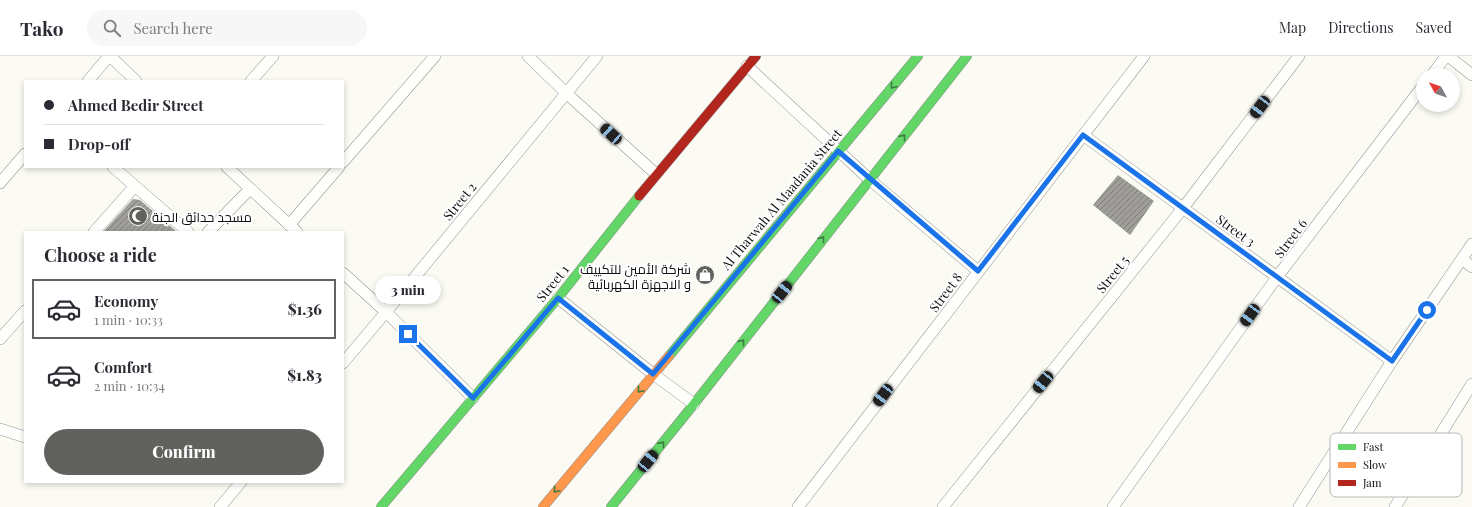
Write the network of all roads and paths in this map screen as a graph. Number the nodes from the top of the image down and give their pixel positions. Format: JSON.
{"nodes":[{"id":1,"x":109,"y":56,"type":"edge"},
{"id":2,"x":273,"y":56,"type":"edge"},
{"id":3,"x":435,"y":56,"type":"edge"},
{"id":4,"x":528,"y":56,"type":"edge"},
{"id":5,"x":597,"y":56,"type":"edge"},
{"id":6,"x":756,"y":56,"type":"edge"},
{"id":7,"x":918,"y":56,"type":"edge"},
{"id":8,"x":967,"y":56,"type":"edge"},
{"id":9,"x":1144,"y":56,"type":"edge"},
{"id":10,"x":1299,"y":56,"type":"edge"},
{"id":11,"x":1447,"y":56,"type":"edge"},
{"id":12,"x":747,"y":66,"type":"junction"},
{"id":13,"x":1438,"y":68,"type":"edge"},
{"id":14,"x":1472,"y":75,"type":"edge"},
{"id":15,"x":89,"y":80,"type":"edge"},
{"id":16,"x":135,"y":80,"type":"edge"},
{"id":17,"x":252,"y":80,"type":"edge"},
{"id":18,"x":566,"y":93,"type":"junction"},
{"id":19,"x":1416,"y":95,"type":"edge"},
{"id":20,"x":1083,"y":135,"type":"junction"},
{"id":21,"x":838,"y":151,"type":"junction"},
{"id":22,"x":24,"y":155,"type":"edge"},
{"id":23,"x":344,"y":161,"type":"edge"},
{"id":24,"x":115,"y":168,"type":"edge"},
{"id":25,"x":228,"y":168,"type":"edge"},
{"id":26,"x":338,"y":168,"type":"edge"},
{"id":27,"x":656,"y":174,"type":"junction"},
{"id":28,"x":869,"y":179,"type":"junction"},
{"id":29,"x":0,"y":183,"type":"edge"},
{"id":30,"x":135,"y":186,"type":"junction"},
{"id":31,"x":250,"y":189,"type":"junction"},
{"id":32,"x":1183,"y":208,"type":"junction"},
{"id":33,"x":293,"y":228,"type":"edge"},
{"id":34,"x":95,"y":231,"type":"edge"},
{"id":35,"x":187,"y":231,"type":"edge"},
{"id":36,"x":209,"y":231,"type":"edge"},
{"id":37,"x":1472,"y":244,"type":"edge"},
{"id":38,"x":1462,"y":259,"type":"junction"},
{"id":39,"x":1472,"y":267,"type":"edge"},
{"id":40,"x":978,"y":271,"type":"junction"},
{"id":41,"x":344,"y":274,"type":"edge"},
{"id":42,"x":1277,"y":277,"type":"junction"},
{"id":43,"x":558,"y":298,"type":"junction"},
{"id":44,"x":24,"y":312,"type":"edge"},
{"id":45,"x":386,"y":312,"type":"junction"},
{"id":46,"x":0,"y":339,"type":"edge"},
{"id":47,"x":1392,"y":361,"type":"junction"},
{"id":48,"x":344,"y":362,"type":"edge"},
{"id":49,"x":653,"y":374,"type":"junction"},
{"id":50,"x":1472,"y":384,"type":"edge"},
{"id":51,"x":473,"y":398,"type":"junction"},
{"id":52,"x":694,"y":404,"type":"junction"},
{"id":53,"x":0,"y":429,"type":"edge"},
{"id":54,"x":1346,"y":433,"type":"edge"},
{"id":55,"x":1441,"y":433,"type":"edge"},
{"id":56,"x":24,"y":437,"type":"edge"},
{"id":57,"x":1330,"y":458,"type":"edge"},
{"id":58,"x":240,"y":483,"type":"edge"},
{"id":59,"x":1401,"y":497,"type":"edge"},
{"id":60,"x":220,"y":507,"type":"edge"},
{"id":61,"x":381,"y":507,"type":"edge"},
{"id":62,"x":542,"y":507,"type":"edge"},
{"id":63,"x":611,"y":507,"type":"edge"},
{"id":64,"x":798,"y":507,"type":"edge"},
{"id":65,"x":943,"y":507,"type":"edge"},
{"id":66,"x":1113,"y":507,"type":"edge"},
{"id":67,"x":1299,"y":507,"type":"edge"},
{"id":68,"x":1395,"y":507,"type":"edge"}],
"edges":[{"from":1,"to":15,"type":"street"},
{"from":1,"to":16,"type":"street"},
{"from":2,"to":17,"type":"street"},
{"from":3,"to":23,"type":"street"},
{"from":4,"to":18,"type":"street"},
{"from":5,"to":18,"type":"street","name":"Street 2"},
{"from":6,"to":12,"type":"street","name":"Street 1"},
{"from":7,"to":21,"type":"street","name":"Al Tharwah Al Maadania Street","one_way":true},
{"from":28,"to":8,"type":"street","one_way":true},
{"from":9,"to":20,"type":"street","name":"Street 8"},
{"from":10,"to":32,"type":"street","name":"Street 5"},
{"from":11,"to":13,"type":"street"},
{"from":11,"to":14,"type":"street"},
{"from":12,"to":21,"type":"street"},
{"from":12,"to":27,"type":"street","name":"Street 1"},
{"from":18,"to":27,"type":"street"},
{"from":18,"to":45,"type":"street","name":"Street 2"},
{"from":19,"to":42,"type":"street","name":"Street 6"},
{"from":20,"to":32,"type":"street","name":"Street 3"},
{"from":20,"to":40,"type":"street","name":"Street 8"},
{"from":21,"to":28,"type":"street"},
{"from":21,"to":49,"type":"street","name":"Al Tharwah Al Maadania Street"},
{"from":22,"to":29,"type":"street"},
{"from":24,"to":30,"type":"street"},
{"from":25,"to":31,"type":"street"},
{"from":26,"to":33,"type":"street"},
{"from":27,"to":43,"type":"street","name":"Street 1"},
{"from":28,"to":40,"type":"street"},
{"from":52,"to":28,"type":"street","one_way":true},
{"from":30,"to":34,"type":"street"},
{"from":30,"to":35,"type":"street"},
{"from":31,"to":33,"type":"street"},
{"from":31,"to":36,"type":"street"},
{"from":32,"to":42,"type":"street","name":"Street 3"},
{"from":32,"to":65,"type":"street","name":"Street 5"},
{"from":37,"to":38,"type":"street"},
{"from":38,"to":39,"type":"street"},
{"from":38,"to":47,"type":"street"},
{"from":40,"to":64,"type":"street","name":"Street 8"},
{"from":41,"to":45,"type":"street"},
{"from":42,"to":47,"type":"street","name":"Street 3"},
{"from":42,"to":66,"type":"street","name":"Street 6"},
{"from":43,"to":49,"type":"street"},
{"from":43,"to":51,"type":"street","name":"Street 1"},
{"from":44,"to":46,"type":"street"},
{"from":45,"to":48,"type":"street","name":"Street 2"},
{"from":45,"to":51,"type":"street"},
{"from":47,"to":54,"type":"street"},
{"from":49,"to":52,"type":"street"},
{"from":49,"to":62,"type":"street","name":"Al Tharwah Al Maadania Street","one_way":true},
{"from":50,"to":55,"type":"street"},
{"from":51,"to":61,"type":"street","name":"Street 1"},
{"from":63,"to":52,"type":"street","one_way":true},
{"from":53,"to":56,"type":"street"},
{"from":57,"to":67,"type":"street"},
{"from":58,"to":60,"type":"street"},
{"from":59,"to":68,"type":"street"}]}
